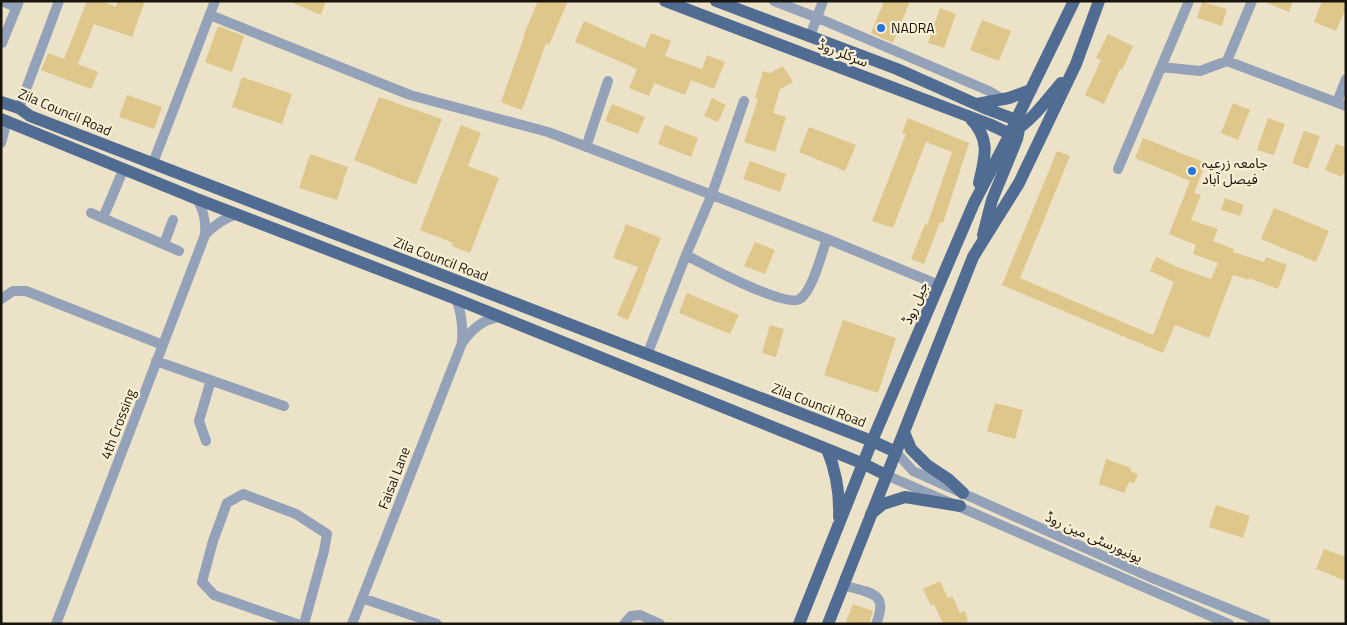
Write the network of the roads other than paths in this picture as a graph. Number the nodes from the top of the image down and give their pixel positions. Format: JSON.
{"nodes":[{"id":1,"x":1,"y":1,"type":"edge"},
{"id":2,"x":59,"y":1,"type":"edge"},
{"id":3,"x":215,"y":1,"type":"edge"},
{"id":4,"x":665,"y":1,"type":"edge"},
{"id":5,"x":716,"y":1,"type":"edge"},
{"id":6,"x":774,"y":1,"type":"edge"},
{"id":7,"x":823,"y":1,"type":"edge"},
{"id":8,"x":1074,"y":1,"type":"edge"},
{"id":9,"x":1099,"y":1,"type":"edge"},
{"id":10,"x":1189,"y":1,"type":"edge"},
{"id":11,"x":1252,"y":1,"type":"edge"},
{"id":12,"x":18,"y":4,"type":"edge"},
{"id":13,"x":210,"y":15,"type":"junction"},
{"id":14,"x":818,"y":18,"type":"junction"},
{"id":15,"x":4,"y":29,"type":"edge"},
{"id":16,"x":810,"y":36,"type":"junction"},
{"id":17,"x":2,"y":43,"type":"edge"},
{"id":18,"x":1227,"y":61,"type":"junction"},
{"id":19,"x":1076,"y":64,"type":"junction"},
{"id":20,"x":1161,"y":67,"type":"junction"},
{"id":21,"x":1346,"y":79,"type":"edge"},
{"id":22,"x":608,"y":81,"type":"dead end"},
{"id":23,"x":989,"y":90,"type":"junction"},
{"id":24,"x":1031,"y":90,"type":"junction"},
{"id":25,"x":1004,"y":100,"type":"junction"},
{"id":26,"x":744,"y":101,"type":"dead end"},
{"id":27,"x":1,"y":102,"type":"edge"},
{"id":28,"x":977,"y":104,"type":"junction"},
{"id":29,"x":1341,"y":104,"type":"edge"},
{"id":30,"x":19,"y":108,"type":"junction"},
{"id":31,"x":969,"y":117,"type":"junction"},
{"id":32,"x":4,"y":120,"type":"edge"},
{"id":33,"x":1015,"y":127,"type":"junction"},
{"id":34,"x":1,"y":143,"type":"edge"},
{"id":35,"x":586,"y":147,"type":"junction"},
{"id":36,"x":153,"y":163,"type":"junction"},
{"id":37,"x":124,"y":168,"type":"junction"},
{"id":38,"x":1118,"y":168,"type":"dead end"},
{"id":39,"x":712,"y":194,"type":"junction"},
{"id":40,"x":197,"y":199,"type":"junction"},
{"id":41,"x":974,"y":203,"type":"junction"},
{"id":42,"x":91,"y":213,"type":"dead end"},
{"id":43,"x":238,"y":214,"type":"junction"},
{"id":44,"x":103,"y":218,"type":"junction"},
{"id":45,"x":174,"y":220,"type":"dead end"},
{"id":46,"x":205,"y":235,"type":"junction"},
{"id":47,"x":827,"y":239,"type":"junction"},
{"id":48,"x":164,"y":244,"type":"junction"},
{"id":49,"x":981,"y":245,"type":"junction"},
{"id":50,"x":179,"y":251,"type":"dead end"},
{"id":51,"x":686,"y":255,"type":"junction"},
{"id":52,"x":939,"y":285,"type":"junction"},
{"id":53,"x":1,"y":299,"type":"edge"},
{"id":54,"x":456,"y":299,"type":"junction"},
{"id":55,"x":500,"y":317,"type":"junction"},
{"id":56,"x":462,"y":342,"type":"junction"},
{"id":57,"x":163,"y":345,"type":"junction"},
{"id":58,"x":647,"y":355,"type":"junction"},
{"id":59,"x":156,"y":361,"type":"junction"},
{"id":60,"x":211,"y":380,"type":"junction"},
{"id":61,"x":284,"y":406,"type":"dead end"},
{"id":62,"x":904,"y":432,"type":"junction"},
{"id":63,"x":206,"y":441,"type":"dead end"},
{"id":64,"x":872,"y":441,"type":"junction"},
{"id":65,"x":827,"y":449,"type":"junction"},
{"id":66,"x":896,"y":452,"type":"junction"},
{"id":67,"x":864,"y":464,"type":"junction"},
{"id":68,"x":886,"y":475,"type":"junction"},
{"id":69,"x":961,"y":500,"type":"junction"},
{"id":70,"x":872,"y":514,"type":"junction"},
{"id":71,"x":839,"y":526,"type":"junction"},
{"id":72,"x":1163,"y":582,"type":"junction"},
{"id":73,"x":843,"y":585,"type":"junction"},
{"id":74,"x":1158,"y":592,"type":"junction"},
{"id":75,"x":362,"y":598,"type":"junction"},
{"id":76,"x":56,"y":624,"type":"edge"},
{"id":77,"x":297,"y":624,"type":"edge"},
{"id":78,"x":304,"y":624,"type":"edge"},
{"id":79,"x":352,"y":624,"type":"edge"},
{"id":80,"x":437,"y":624,"type":"edge"},
{"id":81,"x":624,"y":624,"type":"edge"},
{"id":82,"x":660,"y":624,"type":"edge"},
{"id":83,"x":800,"y":624,"type":"edge"},
{"id":84,"x":828,"y":624,"type":"edge"},
{"id":85,"x":876,"y":624,"type":"edge"},
{"id":86,"x":1229,"y":624,"type":"edge"},
{"id":87,"x":1266,"y":624,"type":"edge"}],
"edges":[{"from":1,"to":12,"type":"street"},
{"from":2,"to":30,"type":"street"},
{"from":3,"to":13,"type":"street"},
{"from":4,"to":31,"type":"main road","name":"سرکلر روڈ"},
{"from":5,"to":16,"type":"main road","name":"سرکلر روڈ"},
{"from":6,"to":14,"type":"street"},
{"from":7,"to":14,"type":"street"},
{"from":8,"to":24,"type":"main road","name":"جیل روڈ"},
{"from":9,"to":19,"type":"main road"},
{"from":10,"to":20,"type":"street"},
{"from":11,"to":18,"type":"street"},
{"from":12,"to":15,"type":"street"},
{"from":13,"to":35,"type":"street"},
{"from":13,"to":36,"type":"street"},
{"from":14,"to":16,"type":"street"},
{"from":14,"to":23,"type":"street"},
{"from":15,"to":17,"type":"street"},
{"from":16,"to":28,"type":"main road","name":"سرکلر روڈ"},
{"from":18,"to":20,"type":"street"},
{"from":18,"to":29,"type":"street"},
{"from":19,"to":33,"type":"main road"},
{"from":19,"to":49,"type":"main road"},
{"from":20,"to":38,"type":"street"},
{"from":21,"to":29,"type":"street"},
{"from":22,"to":35,"type":"street"},
{"from":23,"to":25,"type":"street"},
{"from":23,"to":28,"type":"street"},
{"from":24,"to":25,"type":"main road"},
{"from":24,"to":33,"type":"main road","name":"جیل روڈ"},
{"from":25,"to":28,"type":"main road"},
{"from":26,"to":39,"type":"street"},
{"from":27,"to":30,"type":"main road","name":"Zila Council Road"},
{"from":28,"to":33,"type":"main road","name":"سرکلر روڈ"},
{"from":30,"to":36,"type":"main road","name":"Zila Council Road"},
{"from":31,"to":33,"type":"main road","name":"سرکلر روڈ"},
{"from":31,"to":41,"type":"main road"},
{"from":32,"to":34,"type":"street"},
{"from":32,"to":37,"type":"main road"},
{"from":33,"to":41,"type":"main road","name":"جیل روڈ"},
{"from":33,"to":49,"type":"main road"},
{"from":35,"to":39,"type":"street"},
{"from":36,"to":58,"type":"main road","name":"Zila Council Road"},
{"from":37,"to":40,"type":"main road"},
{"from":37,"to":44,"type":"street"},
{"from":39,"to":47,"type":"street"},
{"from":39,"to":51,"type":"street"},
{"from":40,"to":43,"type":"main road"},
{"from":40,"to":46,"type":"street","name":"4th Crossing"},
{"from":41,"to":52,"type":"main road","name":"جیل روڈ"},
{"from":42,"to":44,"type":"street"},
{"from":43,"to":46,"type":"street","name":"4th Crossing"},
{"from":43,"to":54,"type":"main road"},
{"from":44,"to":48,"type":"street"},
{"from":45,"to":48,"type":"street"},
{"from":46,"to":57,"type":"street","name":"4th Crossing"},
{"from":47,"to":51,"type":"street"},
{"from":47,"to":52,"type":"street"},
{"from":48,"to":50,"type":"street"},
{"from":49,"to":62,"type":"main road"},
{"from":51,"to":58,"type":"street"},
{"from":52,"to":64,"type":"main road","name":"جیل روڈ"},
{"from":53,"to":57,"type":"street"},
{"from":54,"to":55,"type":"main road"},
{"from":54,"to":56,"type":"street","name":"Faisal Lane"},
{"from":55,"to":56,"type":"street","name":"Faisal Lane"},
{"from":55,"to":65,"type":"main road"},
{"from":56,"to":75,"type":"street","name":"Faisal Lane"},
{"from":57,"to":59,"type":"street","name":"4th Crossing"},
{"from":58,"to":64,"type":"main road","name":"Zila Council Road"},
{"from":59,"to":60,"type":"street"},
{"from":59,"to":76,"type":"street","name":"4th Crossing"},
{"from":60,"to":61,"type":"street"},
{"from":60,"to":63,"type":"street"},
{"from":62,"to":66,"type":"main road"},
{"from":62,"to":69,"type":"main road"},
{"from":64,"to":66,"type":"main road","name":"Zila Council Road"},
{"from":64,"to":67,"type":"main road","name":"جیل روڈ"},
{"from":65,"to":67,"type":"main road"},
{"from":65,"to":71,"type":"main road"},
{"from":66,"to":68,"type":"main road"},
{"from":66,"to":69,"type":"street","name":"یونیورسٹی مین روڈ"},
{"from":67,"to":68,"type":"main road"},
{"from":67,"to":71,"type":"main road","name":"جیل روڈ"},
{"from":68,"to":69,"type":"street","name":"یونیورسٹی مین روڈ"},
{"from":68,"to":70,"type":"main road"},
{"from":69,"to":70,"type":"main road"},
{"from":69,"to":72,"type":"street","name":"یونیورسٹی مین روڈ"},
{"from":69,"to":74,"type":"street","name":"یونیورسٹی مین روڈ"},
{"from":70,"to":73,"type":"main road"},
{"from":71,"to":83,"type":"main road","name":"جیل روڈ"},
{"from":72,"to":74,"type":"street"},
{"from":72,"to":87,"type":"street","name":"یونیورسٹی مین روڈ"},
{"from":73,"to":84,"type":"main road"},
{"from":73,"to":85,"type":"street"},
{"from":74,"to":86,"type":"street","name":"یونیورسٹی مین روڈ"},
{"from":75,"to":79,"type":"street","name":"Faisal Lane"},
{"from":75,"to":80,"type":"street"},
{"from":77,"to":78,"type":"street"},
{"from":81,"to":82,"type":"street"}]}
